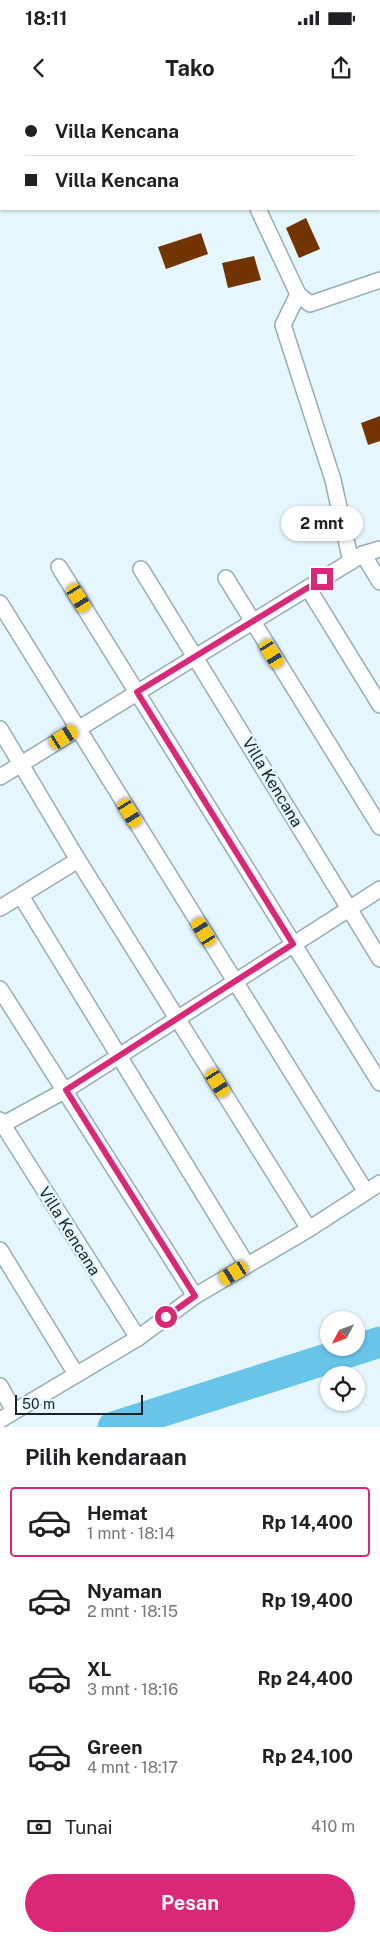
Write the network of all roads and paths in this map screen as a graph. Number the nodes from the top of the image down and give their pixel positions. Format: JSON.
{"nodes":[{"id":1,"x":258,"y":210,"type":"edge"},
{"id":2,"x":380,"y":280,"type":"edge"},
{"id":3,"x":298,"y":294,"type":"junction"},
{"id":4,"x":380,"y":549,"type":"edge"},
{"id":5,"x":357,"y":558,"type":"junction"},
{"id":6,"x":59,"y":567,"type":"dead end"},
{"id":7,"x":142,"y":569,"type":"dead end"},
{"id":8,"x":226,"y":578,"type":"dead end"},
{"id":9,"x":380,"y":582,"type":"edge"},
{"id":10,"x":308,"y":588,"type":"junction"},
{"id":11,"x":0,"y":603,"type":"edge"},
{"id":12,"x":252,"y":622,"type":"junction"},
{"id":13,"x":196,"y":657,"type":"junction"},
{"id":14,"x":137,"y":692,"type":"junction"},
{"id":15,"x":380,"y":705,"type":"edge"},
{"id":16,"x":78,"y":728,"type":"junction"},
{"id":17,"x":0,"y":729,"type":"edge"},
{"id":18,"x":22,"y":764,"type":"junction"},
{"id":19,"x":0,"y":777,"type":"edge"},
{"id":20,"x":380,"y":827,"type":"edge"},
{"id":21,"x":78,"y":860,"type":"junction"},
{"id":22,"x":380,"y":889,"type":"edge"},
{"id":23,"x":21,"y":896,"type":"junction"},
{"id":24,"x":0,"y":908,"type":"edge"},
{"id":25,"x":349,"y":908,"type":"junction"},
{"id":26,"x":293,"y":944,"type":"junction"},
{"id":27,"x":380,"y":959,"type":"edge"},
{"id":28,"x":235,"y":983,"type":"junction"},
{"id":29,"x":0,"y":989,"type":"edge"},
{"id":30,"x":178,"y":1018,"type":"junction"},
{"id":31,"x":119,"y":1056,"type":"junction"},
{"id":32,"x":380,"y":1083,"type":"edge"},
{"id":33,"x":66,"y":1090,"type":"junction"},
{"id":34,"x":1,"y":1123,"type":"edge"},
{"id":35,"x":380,"y":1183,"type":"edge"},
{"id":36,"x":366,"y":1192,"type":"junction"},
{"id":37,"x":309,"y":1229,"type":"junction"},
{"id":38,"x":0,"y":1250,"type":"edge"},
{"id":39,"x":247,"y":1265,"type":"junction"},
{"id":40,"x":195,"y":1296,"type":"junction"},
{"id":41,"x":138,"y":1338,"type":"junction"},
{"id":42,"x":76,"y":1374,"type":"junction"},
{"id":43,"x":0,"y":1386,"type":"edge"},
{"id":44,"x":14,"y":1411,"type":"junction"},
{"id":45,"x":0,"y":1420,"type":"edge"}],
"edges":[{"from":1,"to":3,"type":"street"},
{"from":2,"to":3,"type":"street"},
{"from":3,"to":5,"type":"street"},
{"from":4,"to":5,"type":"street"},
{"from":5,"to":9,"type":"street"},
{"from":5,"to":10,"type":"street"},
{"from":6,"to":14,"type":"street"},
{"from":7,"to":13,"type":"street","name":"Villa Kencana"},
{"from":8,"to":12,"type":"street"},
{"from":10,"to":12,"type":"street"},
{"from":10,"to":15,"type":"street"},
{"from":11,"to":16,"type":"street"},
{"from":12,"to":13,"type":"street"},
{"from":12,"to":20,"type":"street"},
{"from":13,"to":14,"type":"street"},
{"from":13,"to":25,"type":"street","name":"Villa Kencana"},
{"from":14,"to":16,"type":"street"},
{"from":14,"to":26,"type":"street"},
{"from":16,"to":18,"type":"street"},
{"from":16,"to":28,"type":"street"},
{"from":17,"to":18,"type":"street"},
{"from":18,"to":19,"type":"street"},
{"from":18,"to":21,"type":"street"},
{"from":21,"to":23,"type":"street"},
{"from":21,"to":30,"type":"street"},
{"from":22,"to":25,"type":"street","name":"Villa Kencana"},
{"from":23,"to":24,"type":"street"},
{"from":23,"to":31,"type":"street"},
{"from":25,"to":26,"type":"street","name":"Villa Kencana"},
{"from":25,"to":27,"type":"street","name":"Villa Kencana"},
{"from":26,"to":28,"type":"street","name":"Villa Kencana"},
{"from":26,"to":32,"type":"street"},
{"from":28,"to":30,"type":"street","name":"Villa Kencana"},
{"from":28,"to":36,"type":"street"},
{"from":29,"to":33,"type":"street"},
{"from":30,"to":31,"type":"street","name":"Villa Kencana"},
{"from":30,"to":37,"type":"street"},
{"from":31,"to":33,"type":"street","name":"Villa Kencana"},
{"from":31,"to":39,"type":"street"},
{"from":33,"to":34,"type":"street","name":"Villa Kencana"},
{"from":33,"to":40,"type":"street"},
{"from":34,"to":41,"type":"street","name":"Villa Kencana"},
{"from":35,"to":36,"type":"street"},
{"from":36,"to":37,"type":"street"},
{"from":37,"to":39,"type":"street"},
{"from":38,"to":42,"type":"street"},
{"from":39,"to":40,"type":"street"},
{"from":40,"to":41,"type":"street"},
{"from":41,"to":42,"type":"street"},
{"from":42,"to":44,"type":"street"},
{"from":43,"to":44,"type":"street"},
{"from":44,"to":45,"type":"street"}]}
